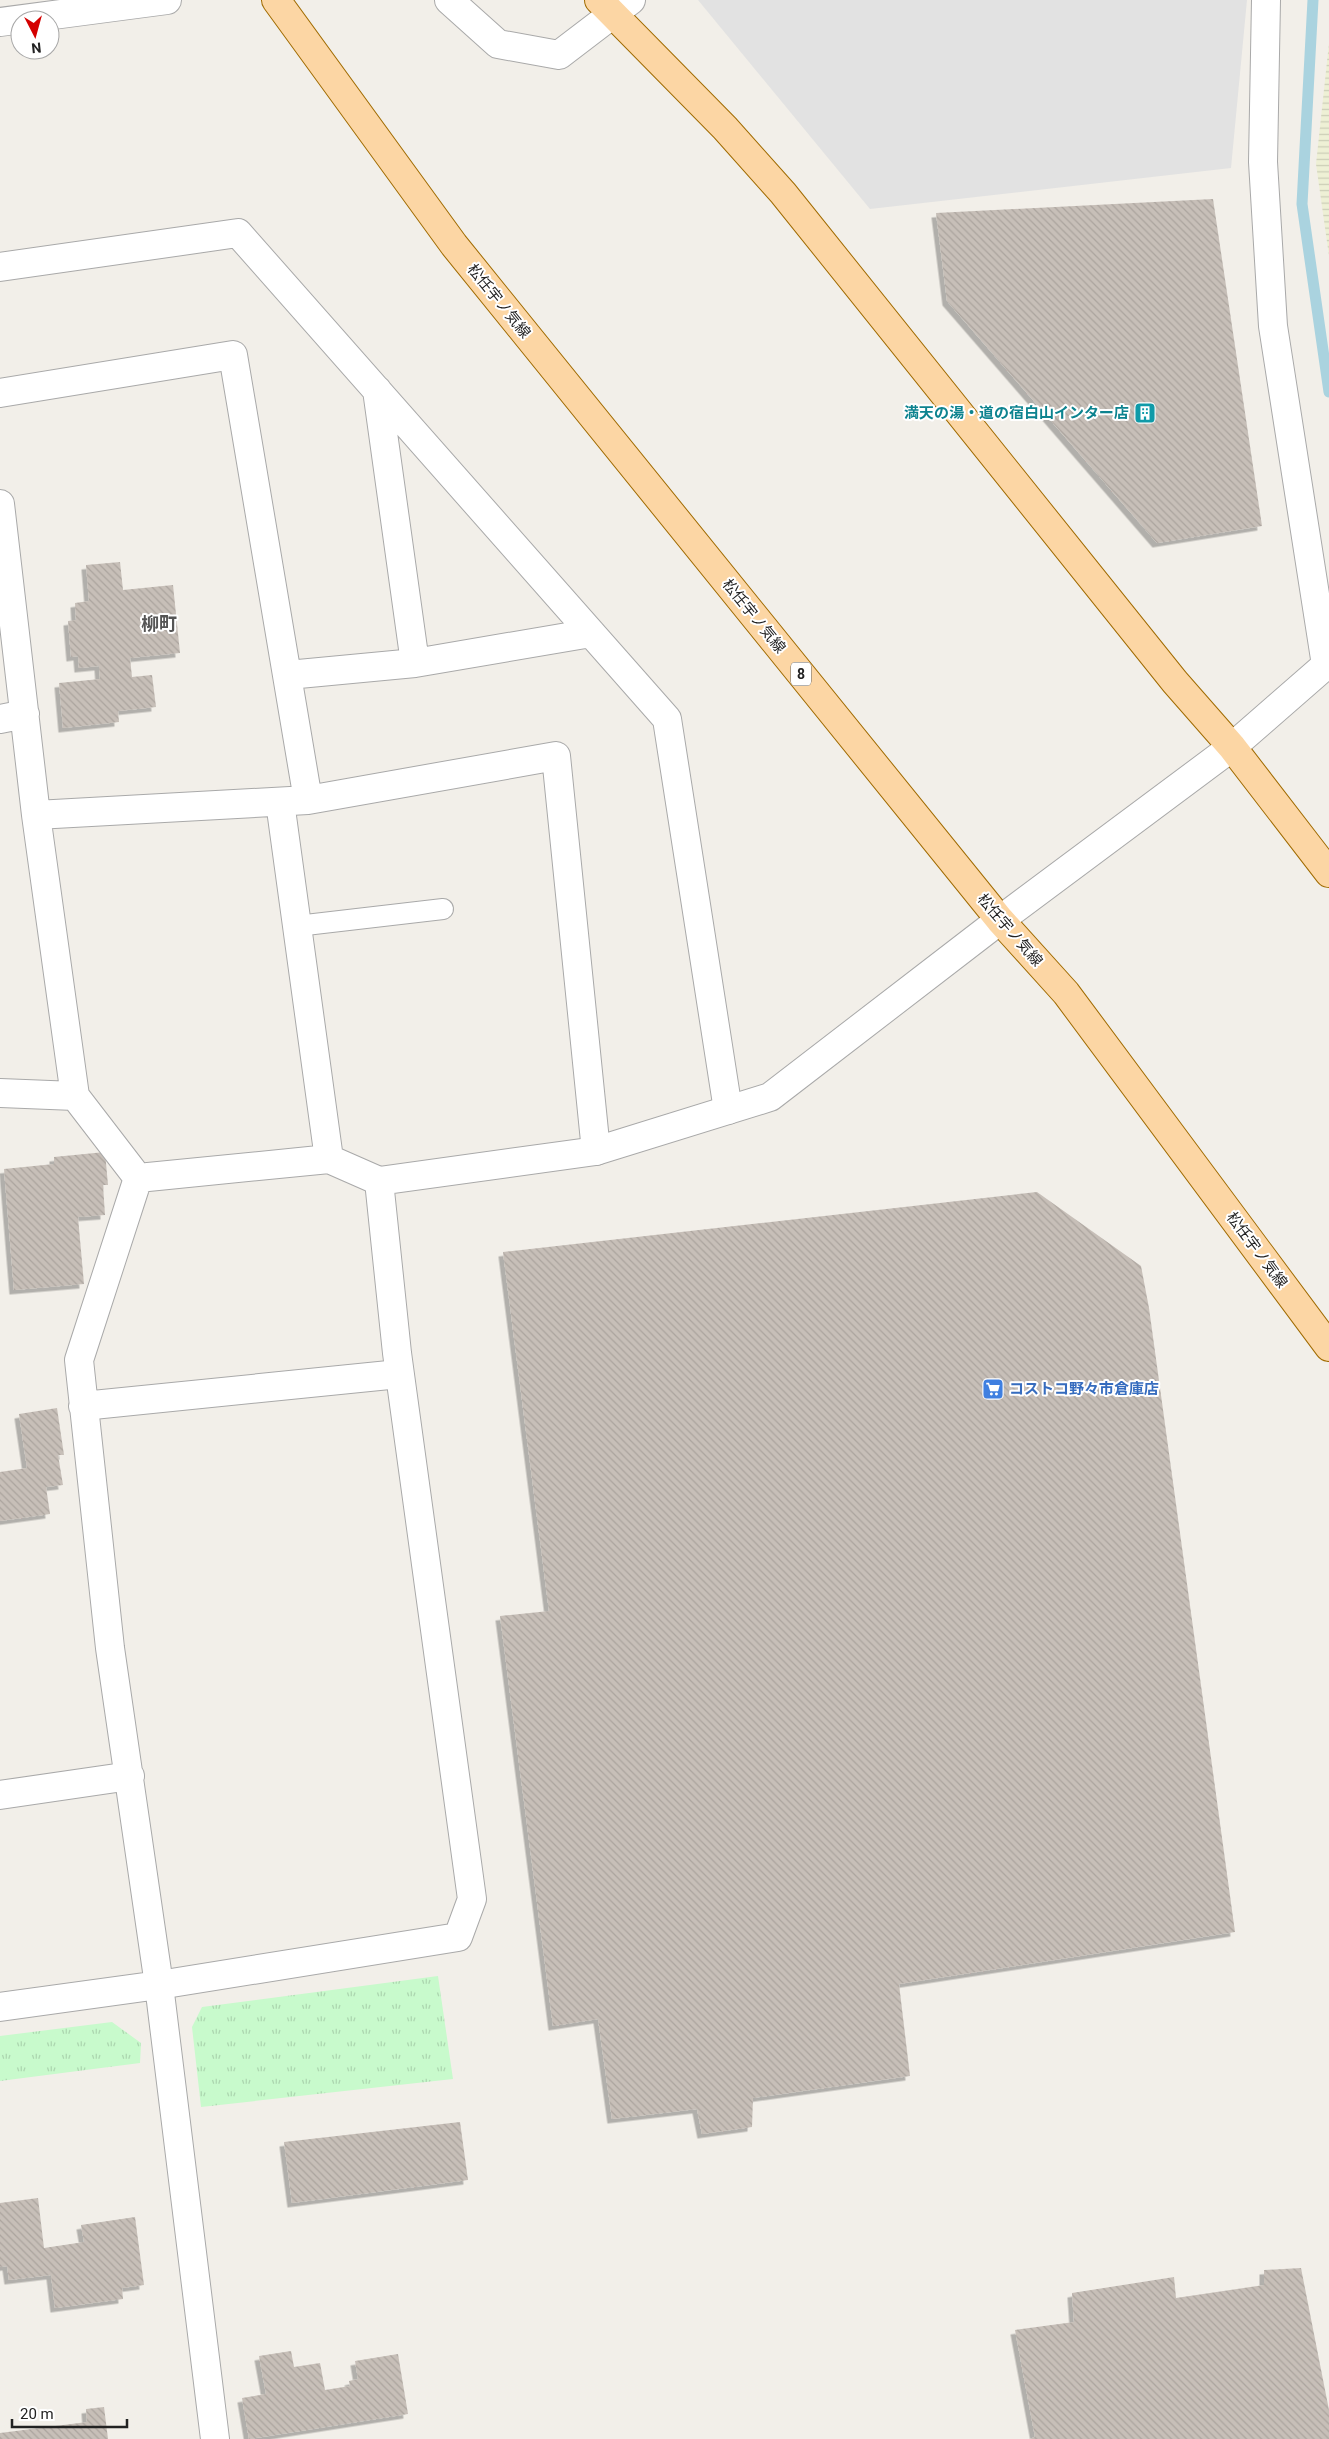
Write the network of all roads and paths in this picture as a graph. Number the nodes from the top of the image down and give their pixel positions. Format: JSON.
{"nodes":[{"id":1,"x":167,"y":0,"type":"edge"},
{"id":2,"x":276,"y":0,"type":"edge"},
{"id":3,"x":449,"y":0,"type":"edge"},
{"id":4,"x":1266,"y":0,"type":"edge"},
{"id":5,"x":614,"y":5,"type":"edge"},
{"id":6,"x":0,"y":22,"type":"edge"},
{"id":7,"x":0,"y":267,"type":"edge"},
{"id":8,"x":377,"y":390,"type":"junction"},
{"id":9,"x":0,"y":392,"type":"edge"},
{"id":10,"x":0,"y":504,"type":"edge"},
{"id":11,"x":591,"y":633,"type":"junction"},
{"id":12,"x":415,"y":663,"type":"junction"},
{"id":13,"x":288,"y":675,"type":"junction"},
{"id":14,"x":13,"y":717,"type":"edge"},
{"id":15,"x":1232,"y":747,"type":"junction"},
{"id":16,"x":308,"y":800,"type":"junction"},
{"id":17,"x":280,"y":802,"type":"junction"},
{"id":18,"x":36,"y":815,"type":"junction"},
{"id":19,"x":1329,"y":873,"type":"edge"},
{"id":20,"x":443,"y":909,"type":"dead end"},
{"id":21,"x":1000,"y":920,"type":"junction"},
{"id":22,"x":297,"y":926,"type":"junction"},
{"id":23,"x":0,"y":1093,"type":"edge"},
{"id":24,"x":75,"y":1096,"type":"junction"},
{"id":25,"x":728,"y":1110,"type":"junction"},
{"id":26,"x":596,"y":1151,"type":"junction"},
{"id":27,"x":328,"y":1159,"type":"junction"},
{"id":28,"x":138,"y":1178,"type":"junction"},
{"id":29,"x":380,"y":1180,"type":"junction"},
{"id":30,"x":1329,"y":1347,"type":"edge"},
{"id":31,"x":399,"y":1374,"type":"junction"},
{"id":32,"x":83,"y":1406,"type":"junction"},
{"id":33,"x":130,"y":1776,"type":"junction"},
{"id":34,"x":0,"y":1795,"type":"edge"},
{"id":35,"x":159,"y":1985,"type":"junction"},
{"id":36,"x":0,"y":2007,"type":"edge"},
{"id":37,"x":214,"y":2439,"type":"edge"}],
"edges":[{"from":1,"to":6,"type":"street"},
{"from":2,"to":21,"type":"main road","name":"松任宇ノ気線","number":"8"},
{"from":3,"to":5,"type":"street"},
{"from":4,"to":15,"type":"street"},
{"from":5,"to":15,"type":"main road"},
{"from":7,"to":8,"type":"street"},
{"from":8,"to":11,"type":"street"},
{"from":8,"to":12,"type":"street"},
{"from":9,"to":13,"type":"street"},
{"from":10,"to":14,"type":"street"},
{"from":11,"to":12,"type":"street"},
{"from":11,"to":25,"type":"street"},
{"from":12,"to":13,"type":"street"},
{"from":13,"to":16,"type":"street"},
{"from":14,"to":18,"type":"street"},
{"from":15,"to":19,"type":"main road"},
{"from":15,"to":21,"type":"street"},
{"from":16,"to":17,"type":"street"},
{"from":16,"to":26,"type":"street"},
{"from":17,"to":18,"type":"street"},
{"from":17,"to":22,"type":"street"},
{"from":18,"to":24,"type":"street"},
{"from":20,"to":22,"type":"lane"},
{"from":21,"to":25,"type":"street"},
{"from":21,"to":30,"type":"main road","name":"松任宇ノ気線","number":"8"},
{"from":22,"to":27,"type":"street"},
{"from":23,"to":24,"type":"street"},
{"from":24,"to":28,"type":"street"},
{"from":25,"to":26,"type":"street"},
{"from":26,"to":29,"type":"street"},
{"from":27,"to":28,"type":"street"},
{"from":27,"to":29,"type":"street"},
{"from":28,"to":32,"type":"street"},
{"from":29,"to":31,"type":"street"},
{"from":31,"to":32,"type":"street"},
{"from":31,"to":35,"type":"street"},
{"from":32,"to":33,"type":"street"},
{"from":33,"to":34,"type":"street"},
{"from":33,"to":35,"type":"street"},
{"from":35,"to":36,"type":"street"},
{"from":35,"to":37,"type":"street"}]}
